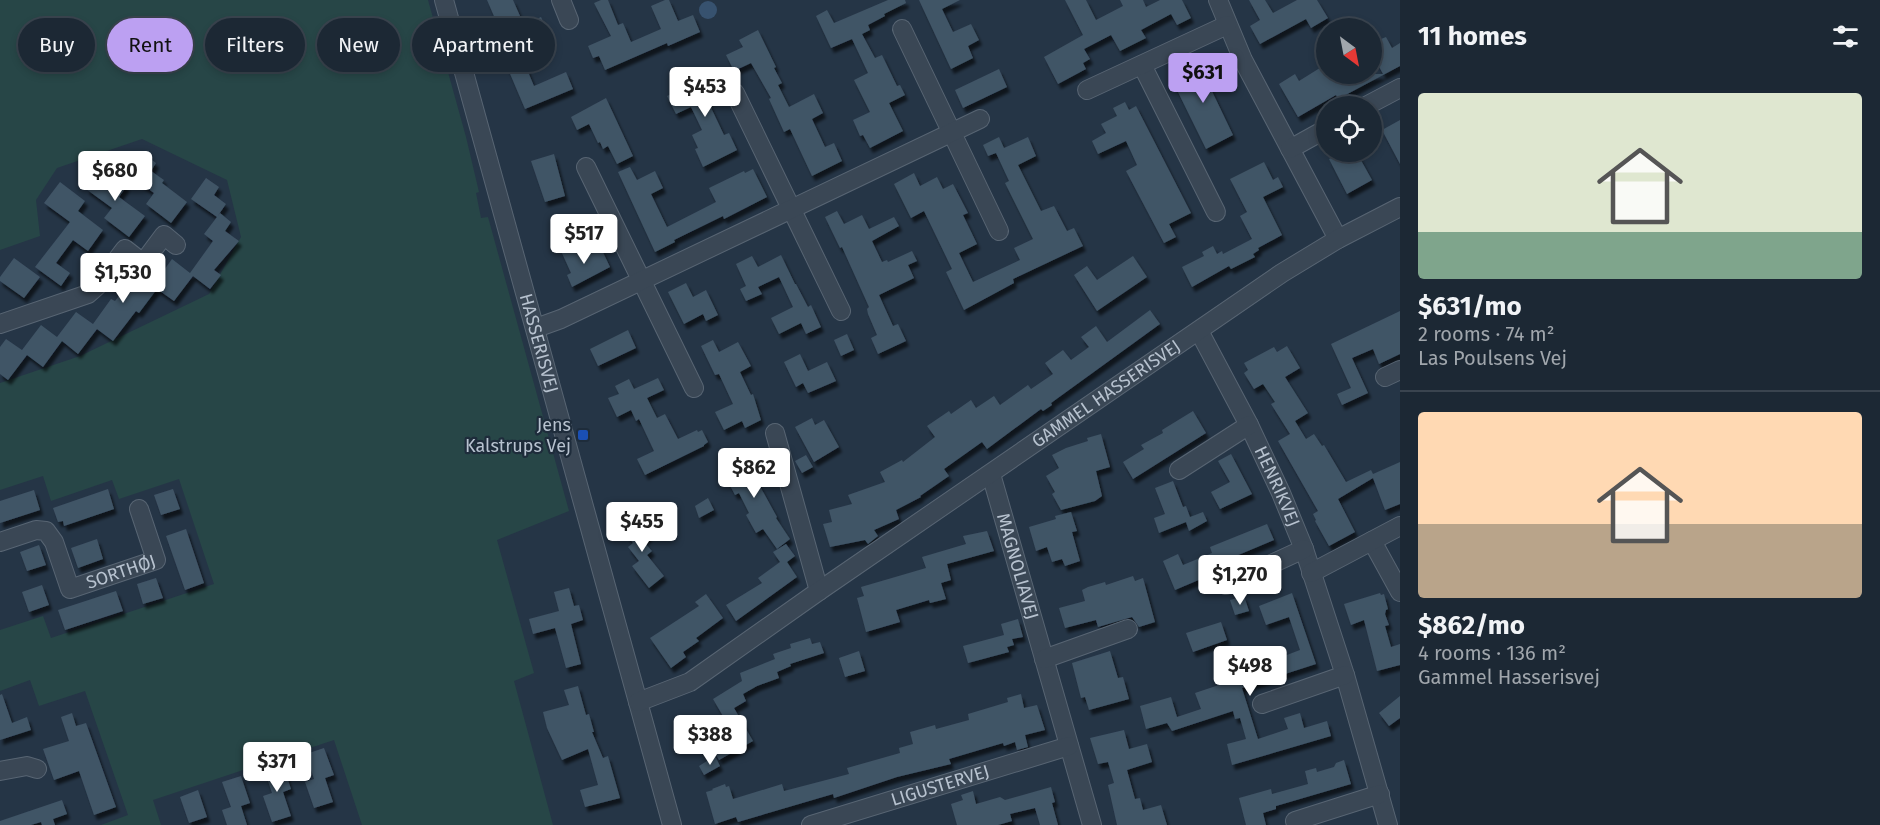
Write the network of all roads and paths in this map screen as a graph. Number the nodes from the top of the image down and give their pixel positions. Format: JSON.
{"nodes":[{"id":1,"x":444,"y":0,"type":"edge"},
{"id":2,"x":561,"y":0,"type":"edge"},
{"id":3,"x":1218,"y":0,"type":"edge"},
{"id":4,"x":569,"y":20,"type":"dead end"},
{"id":5,"x":1227,"y":25,"type":"junction"},
{"id":6,"x":902,"y":29,"type":"dead end"},
{"id":7,"x":1142,"y":65,"type":"junction"},
{"id":8,"x":1400,"y":88,"type":"edge"},
{"id":9,"x":1087,"y":90,"type":"dead end"},
{"id":10,"x":735,"y":93,"type":"dead end"},
{"id":11,"x":1382,"y":98,"type":"edge"},
{"id":12,"x":980,"y":119,"type":"dead end"},
{"id":13,"x":951,"y":132,"type":"junction"},
{"id":14,"x":1316,"y":135,"type":"edge"},
{"id":15,"x":1290,"y":149,"type":"junction"},
{"id":16,"x":586,"y":167,"type":"dead end"},
{"id":17,"x":1400,"y":207,"type":"edge"},
{"id":18,"x":791,"y":208,"type":"junction"},
{"id":19,"x":1216,"y":212,"type":"dead end"},
{"id":20,"x":999,"y":231,"type":"dead end"},
{"id":21,"x":1338,"y":239,"type":"junction"},
{"id":22,"x":176,"y":244,"type":"dead end"},
{"id":23,"x":642,"y":280,"type":"junction"},
{"id":24,"x":841,"y":310,"type":"dead end"},
{"id":25,"x":0,"y":324,"type":"edge"},
{"id":26,"x":536,"y":328,"type":"junction"},
{"id":27,"x":1199,"y":331,"type":"junction"},
{"id":28,"x":694,"y":388,"type":"dead end"},
{"id":29,"x":1249,"y":425,"type":"junction"},
{"id":30,"x":775,"y":433,"type":"dead end"},
{"id":31,"x":1179,"y":470,"type":"dead end"},
{"id":32,"x":991,"y":474,"type":"junction"},
{"id":33,"x":139,"y":509,"type":"dead end"},
{"id":34,"x":1400,"y":526,"type":"edge"},
{"id":35,"x":1372,"y":541,"type":"junction"},
{"id":36,"x":0,"y":542,"type":"edge"},
{"id":37,"x":1304,"y":549,"type":"junction"},
{"id":38,"x":1311,"y":573,"type":"junction"},
{"id":39,"x":1226,"y":585,"type":"dead end"},
{"id":40,"x":819,"y":591,"type":"junction"},
{"id":41,"x":1400,"y":592,"type":"edge"},
{"id":42,"x":1128,"y":629,"type":"dead end"},
{"id":43,"x":1044,"y":659,"type":"junction"},
{"id":44,"x":1345,"y":675,"type":"junction"},
{"id":45,"x":638,"y":702,"type":"junction"},
{"id":46,"x":1262,"y":704,"type":"dead end"},
{"id":47,"x":1069,"y":746,"type":"junction"},
{"id":48,"x":37,"y":770,"type":"dead end"},
{"id":49,"x":0,"y":771,"type":"edge"},
{"id":50,"x":1380,"y":794,"type":"junction"},
{"id":51,"x":1295,"y":821,"type":"dead end"},
{"id":52,"x":672,"y":825,"type":"edge"},
{"id":53,"x":811,"y":825,"type":"edge"},
{"id":54,"x":1092,"y":825,"type":"edge"},
{"id":55,"x":1388,"y":825,"type":"edge"}],
"edges":[{"from":1,"to":26,"type":"street","name":"HASSERISVEJ"},
{"from":2,"to":4,"type":"street"},
{"from":3,"to":5,"type":"street"},
{"from":5,"to":7,"type":"street"},
{"from":5,"to":15,"type":"street"},
{"from":6,"to":13,"type":"street"},
{"from":7,"to":9,"type":"street"},
{"from":7,"to":19,"type":"street"},
{"from":8,"to":11,"type":"street"},
{"from":10,"to":18,"type":"street"},
{"from":12,"to":13,"type":"street"},
{"from":13,"to":18,"type":"street"},
{"from":13,"to":20,"type":"street"},
{"from":14,"to":15,"type":"street"},
{"from":15,"to":21,"type":"street"},
{"from":16,"to":23,"type":"street"},
{"from":17,"to":21,"type":"street","name":"GAMMEL HASSERISVEJ"},
{"from":18,"to":23,"type":"street"},
{"from":18,"to":24,"type":"street"},
{"from":21,"to":27,"type":"street","name":"GAMMEL HASSERISVEJ"},
{"from":22,"to":25,"type":"street"},
{"from":23,"to":26,"type":"street"},
{"from":23,"to":28,"type":"street"},
{"from":26,"to":45,"type":"street","name":"HASSERISVEJ"},
{"from":27,"to":29,"type":"street","name":"HENRIKVEJ"},
{"from":27,"to":32,"type":"street","name":"GAMMEL HASSERISVEJ"},
{"from":29,"to":31,"type":"street","name":"HENRIKVEJ"},
{"from":29,"to":37,"type":"street","name":"HENRIKVEJ"},
{"from":30,"to":40,"type":"street"},
{"from":32,"to":40,"type":"street","name":"GAMMEL HASSERISVEJ"},
{"from":32,"to":43,"type":"street","name":"MAGNOLIAVEJ"},
{"from":33,"to":36,"type":"street","name":"SORTHØJ"},
{"from":34,"to":35,"type":"street"},
{"from":35,"to":38,"type":"street"},
{"from":35,"to":41,"type":"street"},
{"from":37,"to":38,"type":"street","name":"HENRIKVEJ"},
{"from":37,"to":39,"type":"street","name":"HENRIKVEJ"},
{"from":38,"to":44,"type":"street","name":"HENRIKVEJ"},
{"from":40,"to":45,"type":"street","name":"GAMMEL HASSERISVEJ"},
{"from":42,"to":43,"type":"street"},
{"from":43,"to":47,"type":"street","name":"MAGNOLIAVEJ"},
{"from":44,"to":46,"type":"street"},
{"from":44,"to":50,"type":"street","name":"HENRIKVEJ"},
{"from":45,"to":52,"type":"street","name":"HASSERISVEJ"},
{"from":47,"to":53,"type":"street","name":"LIGUSTERVEJ"},
{"from":47,"to":54,"type":"street","name":"MAGNOLIAVEJ"},
{"from":48,"to":49,"type":"street"},
{"from":50,"to":51,"type":"street"},
{"from":50,"to":55,"type":"street","name":"HENRIKVEJ"}]}
